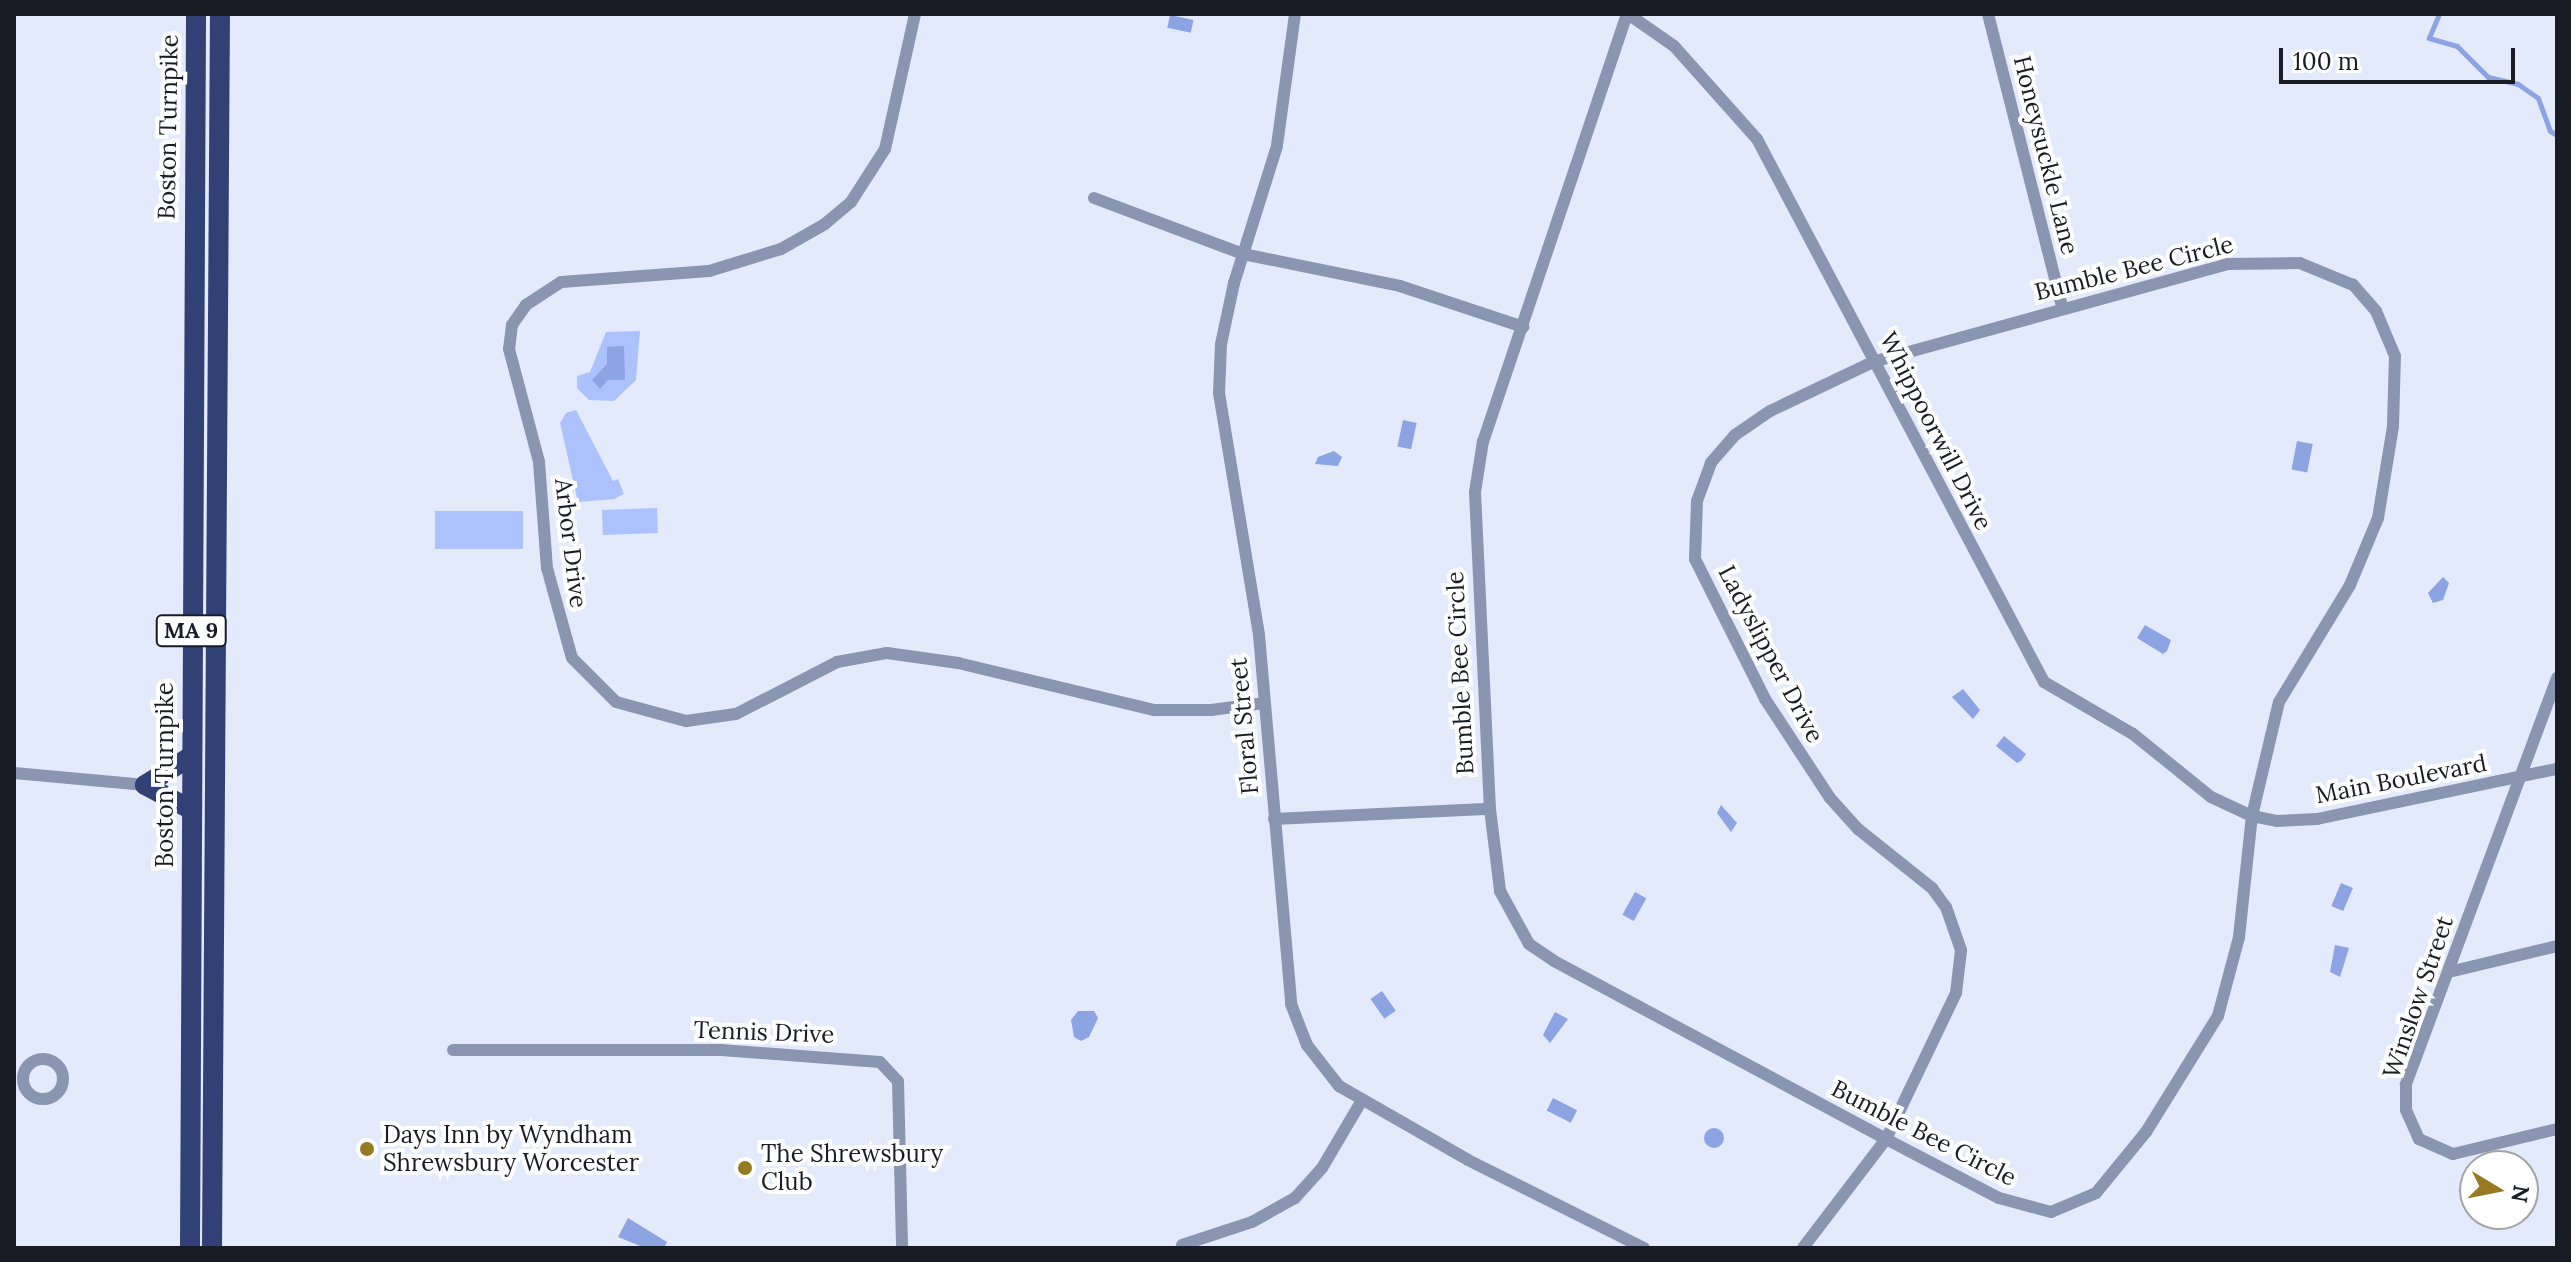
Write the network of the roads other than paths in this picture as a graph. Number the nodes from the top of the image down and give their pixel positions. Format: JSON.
{"nodes":[{"id":1,"x":196,"y":14,"type":"edge"},
{"id":2,"x":220,"y":14,"type":"edge"},
{"id":3,"x":915,"y":14,"type":"edge"},
{"id":4,"x":1295,"y":14,"type":"edge"},
{"id":5,"x":1628,"y":14,"type":"edge"},
{"id":6,"x":1988,"y":14,"type":"edge"},
{"id":7,"x":1094,"y":198,"type":"dead end"},
{"id":8,"x":1243,"y":254,"type":"junction"},
{"id":9,"x":2062,"y":306,"type":"junction"},
{"id":10,"x":1523,"y":327,"type":"junction"},
{"id":11,"x":1875,"y":361,"type":"junction"},
{"id":12,"x":2557,"y":678,"type":"edge"},
{"id":13,"x":1264,"y":703,"type":"junction"},
{"id":14,"x":190,"y":757,"type":"junction"},
{"id":15,"x":2557,"y":769,"type":"edge"},
{"id":16,"x":14,"y":773,"type":"edge"},
{"id":17,"x":2519,"y":778,"type":"junction"},
{"id":18,"x":145,"y":785,"type":"junction"},
{"id":19,"x":190,"y":809,"type":"junction"},
{"id":20,"x":1490,"y":809,"type":"junction"},
{"id":21,"x":2252,"y":816,"type":"junction"},
{"id":22,"x":1274,"y":819,"type":"junction"},
{"id":23,"x":2557,"y":946,"type":"edge"},
{"id":24,"x":2449,"y":972,"type":"junction"},
{"id":25,"x":453,"y":1050,"type":"dead end"},
{"id":26,"x":1362,"y":1100,"type":"junction"},
{"id":27,"x":2557,"y":1129,"type":"edge"},
{"id":28,"x":1886,"y":1139,"type":"junction"},
{"id":29,"x":1182,"y":1245,"type":"dead end"},
{"id":30,"x":190,"y":1248,"type":"edge"},
{"id":31,"x":212,"y":1248,"type":"edge"},
{"id":32,"x":902,"y":1248,"type":"edge"},
{"id":33,"x":1644,"y":1248,"type":"edge"},
{"id":34,"x":1803,"y":1248,"type":"edge"}],
"edges":[{"from":1,"to":14,"type":"highway","name":"Boston Turnpike","number":"MA 9"},
{"from":2,"to":31,"type":"highway","name":"Boston Turnpike","number":"MA 9"},
{"from":3,"to":13,"type":"street","name":"Arbor Drive"},
{"from":4,"to":8,"type":"street","name":"Floral Street"},
{"from":5,"to":10,"type":"street","name":"Bumble Bee Circle"},
{"from":5,"to":11,"type":"street","name":"Whippoorwill Drive"},
{"from":6,"to":9,"type":"street","name":"Honeysuckle Lane"},
{"from":7,"to":8,"type":"street"},
{"from":8,"to":10,"type":"street"},
{"from":8,"to":13,"type":"street","name":"Floral Street"},
{"from":9,"to":11,"type":"street","name":"Bumble Bee Circle"},
{"from":9,"to":21,"type":"street","name":"Bumble Bee Circle"},
{"from":10,"to":20,"type":"street","name":"Bumble Bee Circle"},
{"from":11,"to":21,"type":"street","name":"Whippoorwill Drive"},
{"from":11,"to":28,"type":"street","name":"Ladyslipper Drive"},
{"from":12,"to":17,"type":"street","name":"Winslow Street"},
{"from":13,"to":22,"type":"street","name":"Floral Street"},
{"from":14,"to":18,"type":"highway"},
{"from":14,"to":19,"type":"highway","name":"Boston Turnpike","number":"MA 9"},
{"from":15,"to":17,"type":"street","name":"Main Boulevard"},
{"from":16,"to":18,"type":"street"},
{"from":17,"to":21,"type":"street","name":"Main Boulevard"},
{"from":17,"to":24,"type":"street","name":"Winslow Street"},
{"from":18,"to":19,"type":"highway"},
{"from":19,"to":30,"type":"highway","name":"Boston Turnpike","number":"MA 9"},
{"from":20,"to":22,"type":"street"},
{"from":20,"to":28,"type":"street","name":"Bumble Bee Circle"},
{"from":21,"to":28,"type":"street","name":"Bumble Bee Circle"},
{"from":22,"to":26,"type":"street","name":"Floral Street"},
{"from":23,"to":24,"type":"street"},
{"from":24,"to":27,"type":"street","name":"Winslow Street"},
{"from":25,"to":32,"type":"street","name":"Tennis Drive"},
{"from":26,"to":29,"type":"street"},
{"from":26,"to":33,"type":"street","name":"Floral Street"},
{"from":28,"to":34,"type":"street","name":"Ladyslipper Drive"}]}
